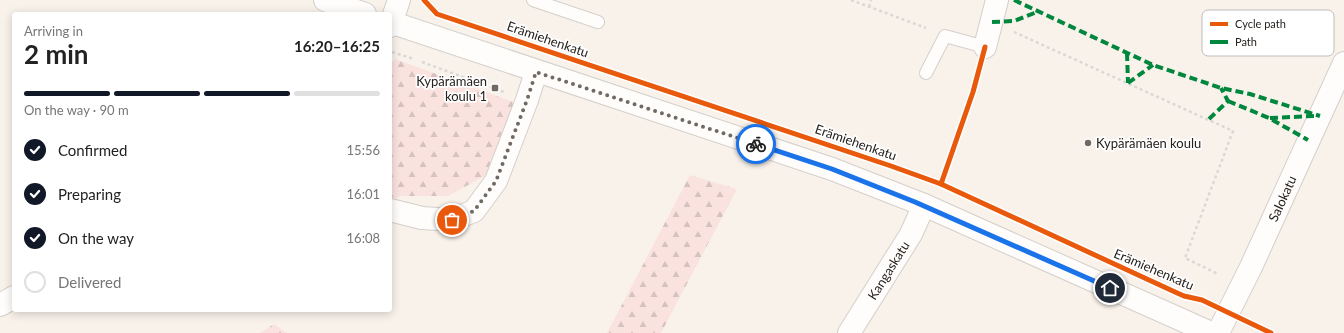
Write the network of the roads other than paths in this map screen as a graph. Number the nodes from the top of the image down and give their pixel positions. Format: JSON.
{"nodes":[{"id":1,"x":325,"y":0,"type":"edge"},
{"id":2,"x":399,"y":0,"type":"edge"},
{"id":3,"x":533,"y":0,"type":"edge"},
{"id":4,"x":997,"y":0,"type":"edge"},
{"id":5,"x":360,"y":12,"type":"edge"},
{"id":6,"x":392,"y":19,"type":"edge"},
{"id":7,"x":598,"y":22,"type":"dead end"},
{"id":8,"x":392,"y":25,"type":"edge"},
{"id":9,"x":985,"y":47,"type":"joint"},
{"id":10,"x":1344,"y":63,"type":"edge"},
{"id":11,"x":536,"y":72,"type":"junction"},
{"id":12,"x":926,"y":73,"type":"dead end"},
{"id":13,"x":924,"y":205,"type":"junction"},
{"id":14,"x":392,"y":210,"type":"edge"},
{"id":15,"x":12,"y":298,"type":"edge"},
{"id":16,"x":0,"y":306,"type":"edge"},
{"id":17,"x":849,"y":333,"type":"edge"},
{"id":18,"x":1210,"y":333,"type":"edge"},
{"id":19,"x":1218,"y":333,"type":"edge"}],
"edges":[{"from":1,"to":5,"type":"street"},
{"from":2,"to":6,"type":"street"},
{"from":3,"to":7,"type":"lane"},
{"from":4,"to":9,"type":"street"},
{"from":8,"to":11,"type":"street"},
{"from":9,"to":12,"type":"lane"},
{"from":10,"to":19,"type":"street","name":"Salokatu"},
{"from":11,"to":13,"type":"street"},
{"from":11,"to":14,"type":"street"},
{"from":13,"to":17,"type":"street","name":"Kangaskatu"},
{"from":13,"to":18,"type":"street"},
{"from":15,"to":16,"type":"street"}]}
